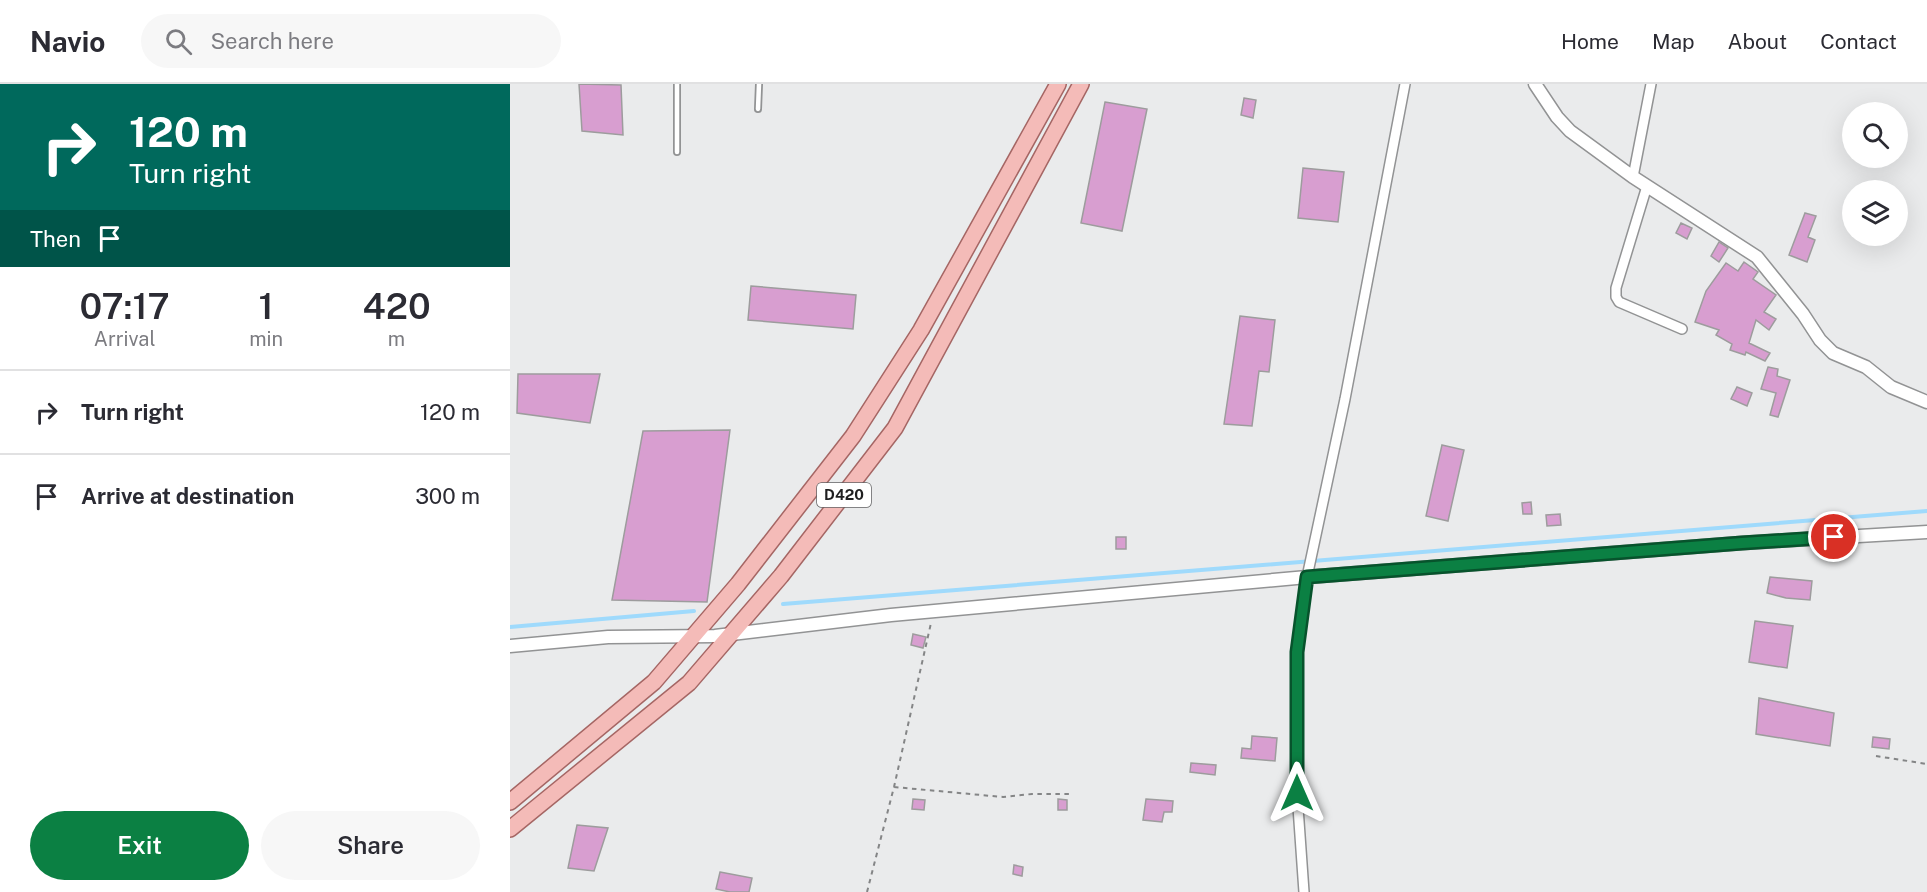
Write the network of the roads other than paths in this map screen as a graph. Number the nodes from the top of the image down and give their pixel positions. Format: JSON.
{"nodes":[{"id":1,"x":677,"y":84,"type":"edge"},
{"id":2,"x":759,"y":84,"type":"edge"},
{"id":3,"x":1058,"y":84,"type":"edge"},
{"id":4,"x":1081,"y":84,"type":"edge"},
{"id":5,"x":1405,"y":84,"type":"edge"},
{"id":6,"x":1535,"y":84,"type":"edge"},
{"id":7,"x":1651,"y":84,"type":"edge"},
{"id":8,"x":758,"y":109,"type":"dead end"},
{"id":9,"x":677,"y":152,"type":"dead end"},
{"id":10,"x":1633,"y":177,"type":"junction"},
{"id":11,"x":1647,"y":186,"type":"junction"},
{"id":12,"x":1682,"y":329,"type":"dead end"},
{"id":13,"x":1927,"y":402,"type":"edge"},
{"id":14,"x":1927,"y":532,"type":"edge"},
{"id":15,"x":1307,"y":577,"type":"junction"},
{"id":16,"x":731,"y":634,"type":"junction"},
{"id":17,"x":693,"y":636,"type":"junction"},
{"id":18,"x":510,"y":646,"type":"edge"},
{"id":19,"x":510,"y":802,"type":"edge"},
{"id":20,"x":510,"y":829,"type":"edge"},
{"id":21,"x":1304,"y":892,"type":"edge"}],
"edges":[{"from":1,"to":9,"type":"lane"},
{"from":2,"to":8,"type":"lane"},
{"from":3,"to":17,"type":"main road","number":"D420"},
{"from":4,"to":16,"type":"main road","number":"D420"},
{"from":5,"to":15,"type":"street"},
{"from":6,"to":10,"type":"street"},
{"from":7,"to":10,"type":"street"},
{"from":10,"to":11,"type":"street"},
{"from":11,"to":12,"type":"street"},
{"from":11,"to":13,"type":"street"},
{"from":14,"to":15,"type":"street"},
{"from":15,"to":16,"type":"street"},
{"from":15,"to":21,"type":"street"},
{"from":16,"to":17,"type":"street"},
{"from":16,"to":20,"type":"main road","number":"D420"},
{"from":17,"to":18,"type":"street"},
{"from":17,"to":19,"type":"main road","number":"D420"}]}
